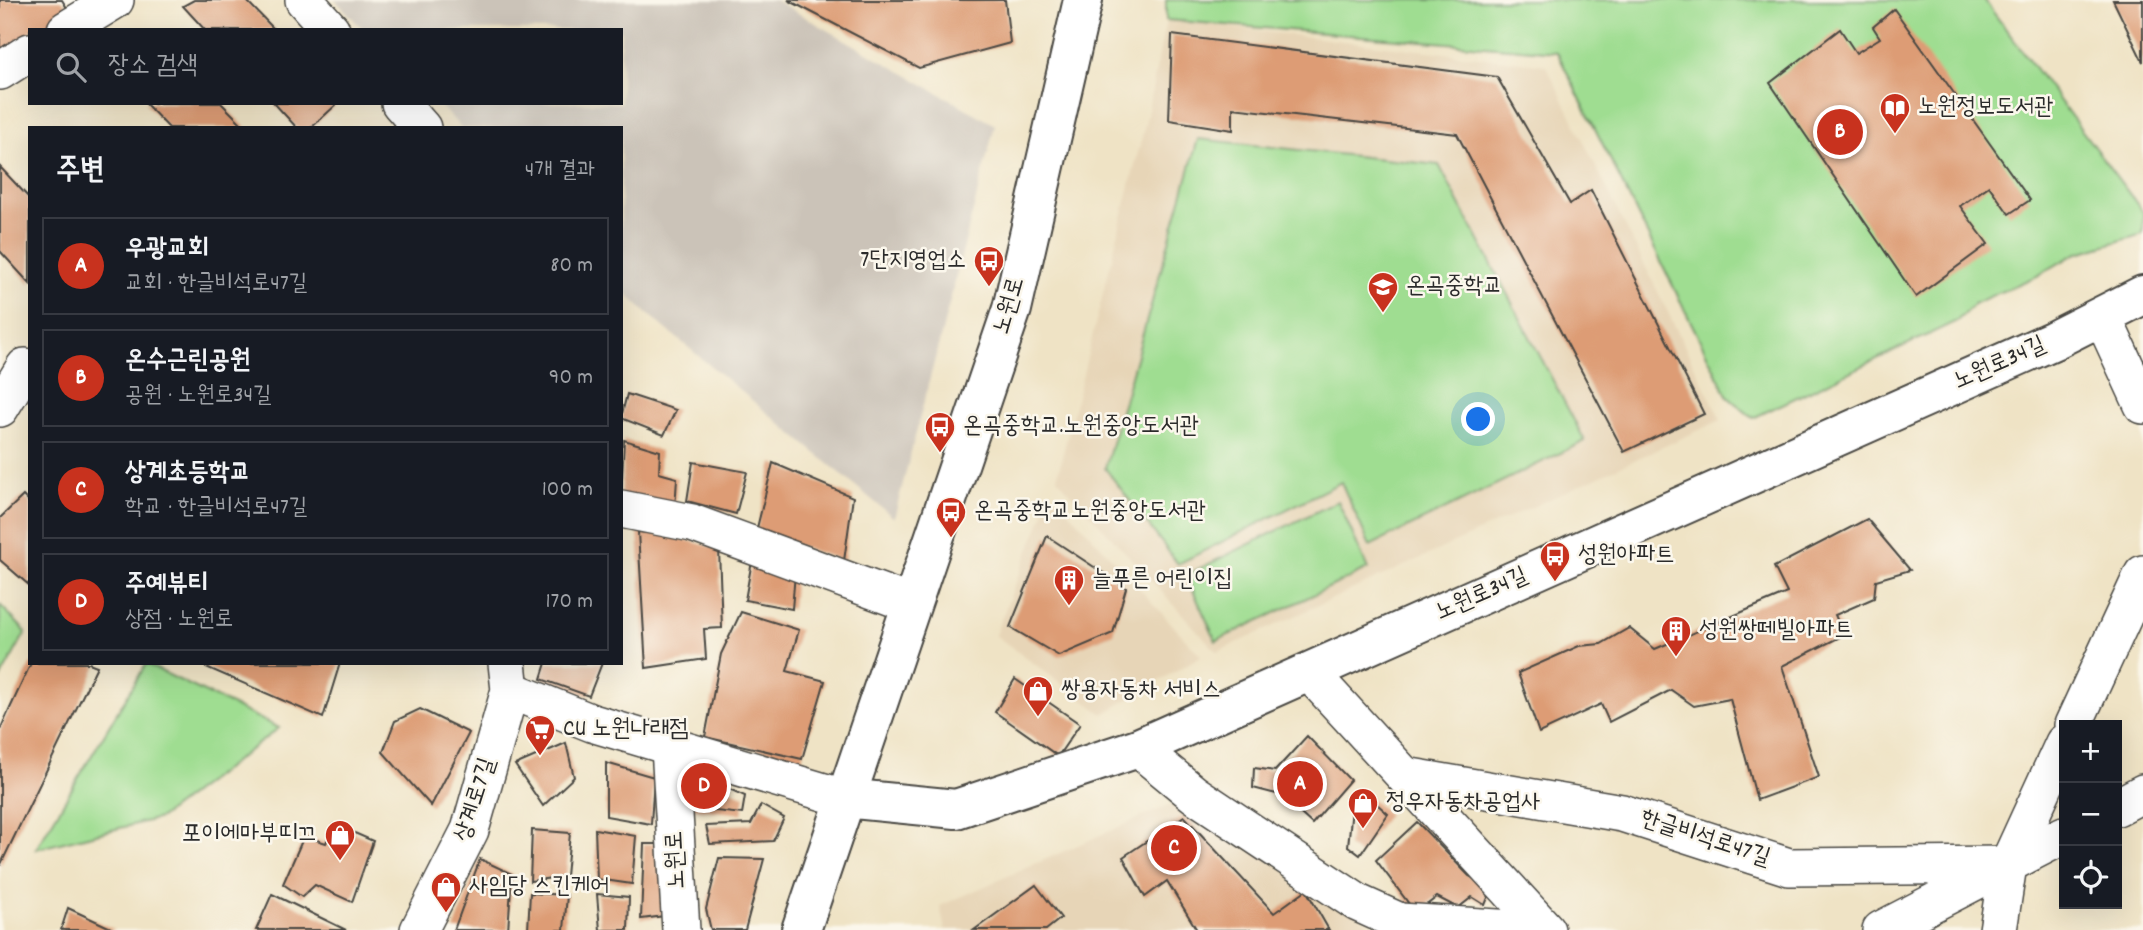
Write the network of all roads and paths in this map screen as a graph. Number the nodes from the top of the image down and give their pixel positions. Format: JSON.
{"nodes":[{"id":1,"x":115,"y":0,"type":"edge"},
{"id":2,"x":304,"y":0,"type":"edge"},
{"id":3,"x":1083,"y":0,"type":"edge"},
{"id":4,"x":69,"y":28,"type":"edge"},
{"id":5,"x":329,"y":28,"type":"edge"},
{"id":6,"x":28,"y":53,"type":"edge"},
{"id":7,"x":0,"y":71,"type":"edge"},
{"id":8,"x":402,"y":105,"type":"edge"},
{"id":9,"x":420,"y":126,"type":"edge"},
{"id":10,"x":2143,"y":295,"type":"edge"},
{"id":11,"x":2102,"y":316,"type":"junction"},
{"id":12,"x":18,"y":365,"type":"edge"},
{"id":13,"x":2143,"y":405,"type":"edge"},
{"id":14,"x":0,"y":408,"type":"edge"},
{"id":15,"x":623,"y":509,"type":"edge"},
{"id":16,"x":2143,"y":574,"type":"edge"},
{"id":17,"x":911,"y":604,"type":"junction"},
{"id":18,"x":1309,"y":672,"type":"junction"},
{"id":19,"x":508,"y":677,"type":"edge"},
{"id":20,"x":2075,"y":720,"type":"edge"},
{"id":21,"x":670,"y":747,"type":"junction"},
{"id":22,"x":1138,"y":748,"type":"junction"},
{"id":23,"x":2059,"y":754,"type":"edge"},
{"id":24,"x":1405,"y":776,"type":"junction"},
{"id":25,"x":2143,"y":793,"type":"edge"},
{"id":26,"x":844,"y":798,"type":"junction"},
{"id":27,"x":2122,"y":804,"type":"edge"},
{"id":28,"x":2059,"y":838,"type":"edge"},
{"id":29,"x":2008,"y":865,"type":"junction"},
{"id":30,"x":419,"y":930,"type":"edge"},
{"id":31,"x":681,"y":930,"type":"edge"},
{"id":32,"x":802,"y":930,"type":"edge"},
{"id":33,"x":1530,"y":930,"type":"edge"},
{"id":34,"x":1546,"y":930,"type":"edge"},
{"id":35,"x":1881,"y":930,"type":"edge"},
{"id":36,"x":1998,"y":930,"type":"edge"}],
"edges":[{"from":1,"to":4,"type":"street"},
{"from":2,"to":5,"type":"street"},
{"from":3,"to":17,"type":"street","name":"노원로"},
{"from":6,"to":7,"type":"street"},
{"from":8,"to":9,"type":"street"},
{"from":10,"to":11,"type":"street","name":"노원로34길"},
{"from":11,"to":13,"type":"street"},
{"from":11,"to":18,"type":"street","name":"노원로34길"},
{"from":12,"to":14,"type":"street"},
{"from":15,"to":17,"type":"street"},
{"from":16,"to":20,"type":"street"},
{"from":17,"to":26,"type":"street","name":"노원로"},
{"from":18,"to":22,"type":"street","name":"노원로34길"},
{"from":18,"to":24,"type":"street"},
{"from":19,"to":21,"type":"street"},
{"from":19,"to":30,"type":"street","name":"상계로7길"},
{"from":21,"to":26,"type":"street"},
{"from":21,"to":31,"type":"street","name":"노원로"},
{"from":22,"to":26,"type":"street","name":"노원로34길"},
{"from":22,"to":33,"type":"street"},
{"from":23,"to":29,"type":"street"},
{"from":24,"to":29,"type":"street","name":"한글비석로47길"},
{"from":24,"to":34,"type":"street"},
{"from":25,"to":27,"type":"street"},
{"from":26,"to":32,"type":"street","name":"노원로"},
{"from":28,"to":29,"type":"street","name":"한글비석로47길"},
{"from":29,"to":35,"type":"street","name":"한글비석로47길"},
{"from":29,"to":36,"type":"street"}]}
